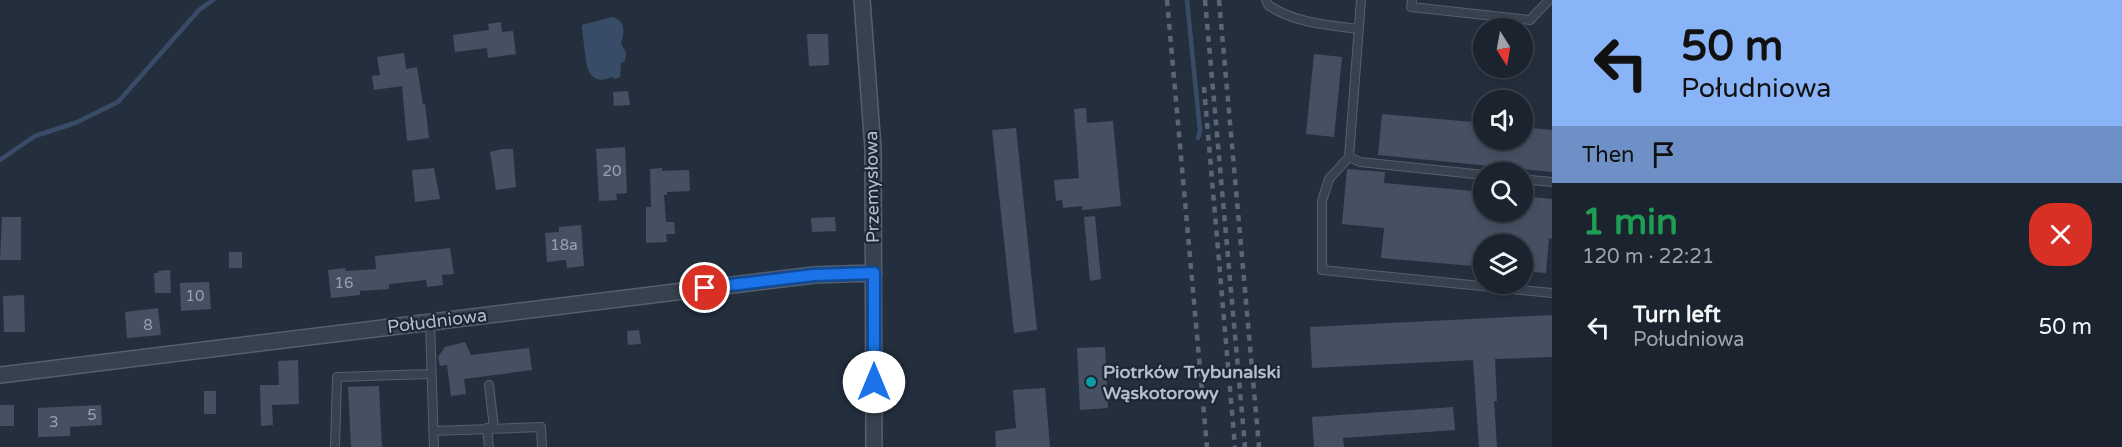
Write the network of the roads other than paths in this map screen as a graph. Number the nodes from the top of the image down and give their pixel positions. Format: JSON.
{"nodes":[{"id":1,"x":862,"y":0,"type":"edge"},
{"id":2,"x":1266,"y":0,"type":"edge"},
{"id":3,"x":1361,"y":0,"type":"edge"},
{"id":4,"x":1412,"y":0,"type":"edge"},
{"id":5,"x":1550,"y":0,"type":"edge"},
{"id":6,"x":1358,"y":28,"type":"junction"},
{"id":7,"x":1349,"y":157,"type":"junction"},
{"id":8,"x":1473,"y":174,"type":"edge"},
{"id":9,"x":1533,"y":180,"type":"edge"},
{"id":10,"x":1552,"y":182,"type":"edge"},
{"id":11,"x":874,"y":273,"type":"junction"},
{"id":12,"x":1552,"y":293,"type":"edge"},
{"id":13,"x":430,"y":322,"type":"junction"},
{"id":14,"x":430,"y":374,"type":"junction"},
{"id":15,"x":0,"y":375,"type":"edge"},
{"id":16,"x":489,"y":385,"type":"dead end"},
{"id":17,"x":491,"y":428,"type":"junction"},
{"id":18,"x":434,"y":431,"type":"junction"},
{"id":19,"x":335,"y":447,"type":"edge"},
{"id":20,"x":434,"y":447,"type":"edge"},
{"id":21,"x":489,"y":447,"type":"edge"},
{"id":22,"x":542,"y":447,"type":"edge"},
{"id":23,"x":874,"y":447,"type":"edge"}],
"edges":[{"from":1,"to":11,"type":"street","name":"Przemysłowa"},
{"from":2,"to":6,"type":"lane"},
{"from":3,"to":6,"type":"lane"},
{"from":4,"to":5,"type":"lane"},
{"from":6,"to":7,"type":"lane"},
{"from":7,"to":8,"type":"lane"},
{"from":7,"to":12,"type":"lane"},
{"from":9,"to":10,"type":"lane"},
{"from":11,"to":13,"type":"street","name":"Południowa"},
{"from":11,"to":23,"type":"street","name":"Przemysłowa"},
{"from":13,"to":14,"type":"lane"},
{"from":13,"to":15,"type":"street","name":"Południowa"},
{"from":14,"to":18,"type":"lane"},
{"from":14,"to":19,"type":"lane"},
{"from":16,"to":17,"type":"lane"},
{"from":17,"to":18,"type":"lane"},
{"from":17,"to":21,"type":"lane"},
{"from":17,"to":22,"type":"lane"},
{"from":18,"to":20,"type":"lane"}]}
